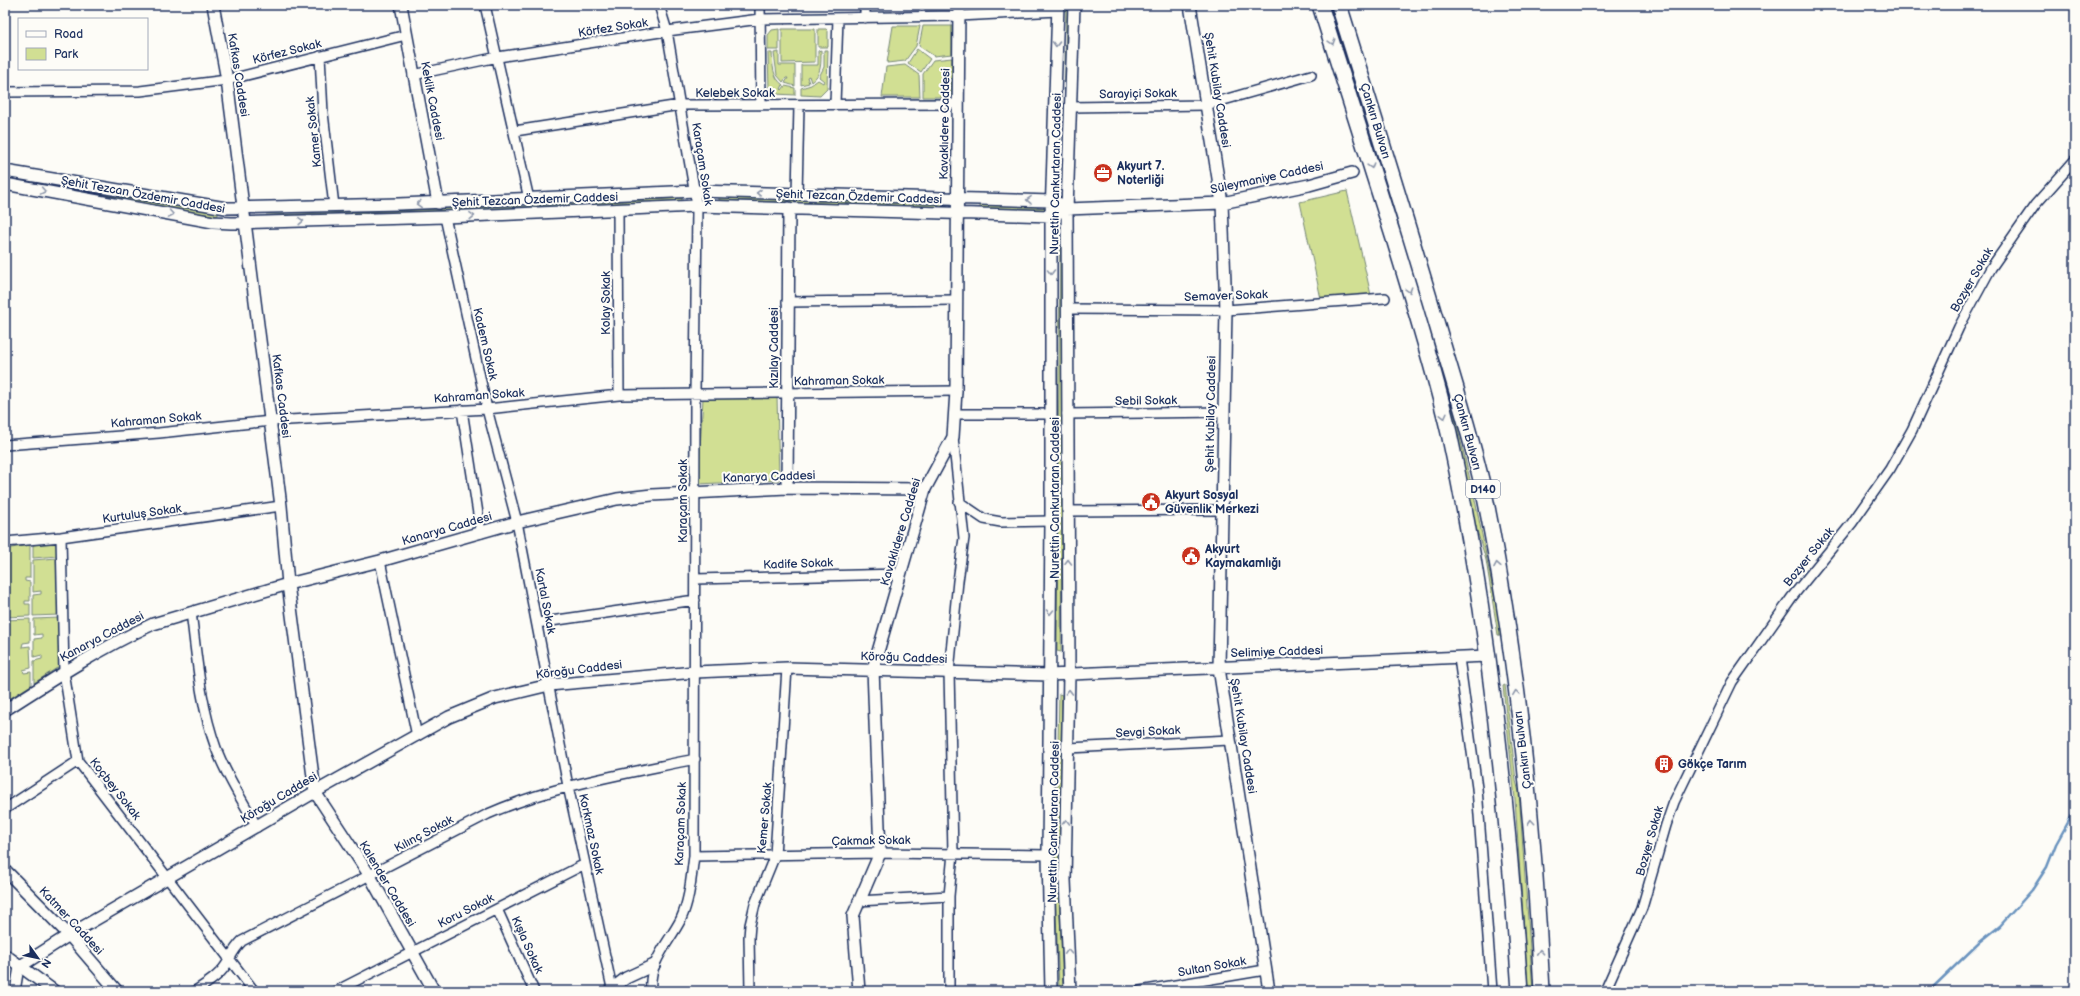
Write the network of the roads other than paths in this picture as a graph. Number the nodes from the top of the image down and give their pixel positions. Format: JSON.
{"nodes":[{"id":1,"x":214,"y":5,"type":"edge"},
{"id":2,"x":401,"y":5,"type":"edge"},
{"id":3,"x":485,"y":5,"type":"edge"},
{"id":4,"x":659,"y":5,"type":"edge"},
{"id":5,"x":760,"y":5,"type":"edge"},
{"id":6,"x":865,"y":5,"type":"edge"},
{"id":7,"x":1074,"y":5,"type":"edge"},
{"id":8,"x":1190,"y":5,"type":"edge"},
{"id":9,"x":1320,"y":5,"type":"edge"},
{"id":10,"x":1339,"y":5,"type":"edge"},
{"id":11,"x":1058,"y":8,"type":"edge"},
{"id":12,"x":959,"y":11,"type":"edge"},
{"id":13,"x":838,"y":18,"type":"junction"},
{"id":14,"x":865,"y":18,"type":"junction"},
{"id":15,"x":760,"y":19,"type":"junction"},
{"id":16,"x":667,"y":32,"type":"junction"},
{"id":17,"x":406,"y":34,"type":"junction"},
{"id":18,"x":320,"y":56,"type":"junction"},
{"id":19,"x":498,"y":57,"type":"junction"},
{"id":20,"x":413,"y":75,"type":"junction"},
{"id":21,"x":1311,"y":75,"type":"dead end"},
{"id":22,"x":227,"y":80,"type":"junction"},
{"id":23,"x":5,"y":92,"type":"edge"},
{"id":24,"x":799,"y":104,"type":"junction"},
{"id":25,"x":835,"y":104,"type":"junction"},
{"id":26,"x":958,"y":104,"type":"junction"},
{"id":27,"x":680,"y":105,"type":"junction"},
{"id":28,"x":761,"y":105,"type":"junction"},
{"id":29,"x":1206,"y":105,"type":"junction"},
{"id":30,"x":1070,"y":107,"type":"junction"},
{"id":31,"x":515,"y":131,"type":"junction"},
{"id":32,"x":2075,"y":160,"type":"edge"},
{"id":33,"x":5,"y":171,"type":"edge"},
{"id":34,"x":1352,"y":173,"type":"dead end"},
{"id":35,"x":5,"y":184,"type":"edge"},
{"id":36,"x":696,"y":191,"type":"junction"},
{"id":37,"x":797,"y":194,"type":"junction"},
{"id":38,"x":956,"y":198,"type":"junction"},
{"id":39,"x":529,"y":199,"type":"junction"},
{"id":40,"x":1051,"y":201,"type":"junction"},
{"id":41,"x":438,"y":203,"type":"junction"},
{"id":42,"x":1222,"y":203,"type":"junction"},
{"id":43,"x":334,"y":206,"type":"junction"},
{"id":44,"x":698,"y":206,"type":"junction"},
{"id":45,"x":244,"y":208,"type":"junction"},
{"id":46,"x":789,"y":208,"type":"junction"},
{"id":47,"x":1067,"y":208,"type":"junction"},
{"id":48,"x":618,"y":210,"type":"junction"},
{"id":49,"x":956,"y":212,"type":"junction"},
{"id":50,"x":1051,"y":216,"type":"junction"},
{"id":51,"x":445,"y":217,"type":"junction"},
{"id":52,"x":245,"y":222,"type":"junction"},
{"id":53,"x":1385,"y":298,"type":"dead end"},
{"id":54,"x":956,"y":300,"type":"junction"},
{"id":55,"x":788,"y":302,"type":"junction"},
{"id":56,"x":1067,"y":309,"type":"junction"},
{"id":57,"x":1226,"y":310,"type":"junction"},
{"id":58,"x":956,"y":391,"type":"junction"},
{"id":59,"x":695,"y":394,"type":"junction"},
{"id":60,"x":787,"y":394,"type":"junction"},
{"id":61,"x":619,"y":396,"type":"junction"},
{"id":62,"x":488,"y":409,"type":"junction"},
{"id":63,"x":462,"y":410,"type":"junction"},
{"id":64,"x":1224,"y":412,"type":"junction"},
{"id":65,"x":954,"y":414,"type":"junction"},
{"id":66,"x":1051,"y":414,"type":"junction"},
{"id":67,"x":1067,"y":414,"type":"junction"},
{"id":68,"x":271,"y":420,"type":"junction"},
{"id":69,"x":953,"y":437,"type":"junction"},
{"id":70,"x":5,"y":445,"type":"edge"},
{"id":71,"x":787,"y":488,"type":"junction"},
{"id":72,"x":925,"y":488,"type":"junction"},
{"id":73,"x":696,"y":492,"type":"junction"},
{"id":74,"x":959,"y":502,"type":"junction"},
{"id":75,"x":281,"y":506,"type":"junction"},
{"id":76,"x":1067,"y":510,"type":"junction"},
{"id":77,"x":1223,"y":510,"type":"junction"},
{"id":78,"x":1051,"y":521,"type":"junction"},
{"id":79,"x":517,"y":522,"type":"junction"},
{"id":80,"x":481,"y":533,"type":"junction"},
{"id":81,"x":61,"y":537,"type":"junction"},
{"id":82,"x":5,"y":542,"type":"edge"},
{"id":83,"x":380,"y":561,"type":"junction"},
{"id":84,"x":900,"y":574,"type":"junction"},
{"id":85,"x":696,"y":579,"type":"junction"},
{"id":86,"x":288,"y":584,"type":"junction"},
{"id":87,"x":696,"y":600,"type":"junction"},
{"id":88,"x":191,"y":612,"type":"junction"},
{"id":89,"x":537,"y":623,"type":"junction"},
{"id":90,"x":1487,"y":656,"type":"junction"},
{"id":91,"x":1459,"y":658,"type":"junction"},
{"id":92,"x":787,"y":668,"type":"junction"},
{"id":93,"x":1219,"y":668,"type":"junction"},
{"id":94,"x":873,"y":669,"type":"junction"},
{"id":95,"x":64,"y":672,"type":"junction"},
{"id":96,"x":695,"y":672,"type":"junction"},
{"id":97,"x":949,"y":672,"type":"junction"},
{"id":98,"x":1069,"y":674,"type":"junction"},
{"id":99,"x":1049,"y":675,"type":"junction"},
{"id":100,"x":549,"y":684,"type":"junction"},
{"id":101,"x":5,"y":710,"type":"edge"},
{"id":102,"x":416,"y":736,"type":"junction"},
{"id":103,"x":1230,"y":740,"type":"junction"},
{"id":104,"x":1068,"y":748,"type":"junction"},
{"id":105,"x":695,"y":759,"type":"junction"},
{"id":106,"x":78,"y":761,"type":"junction"},
{"id":107,"x":568,"y":786,"type":"junction"},
{"id":108,"x":315,"y":792,"type":"junction"},
{"id":109,"x":5,"y":809,"type":"edge"},
{"id":110,"x":257,"y":827,"type":"junction"},
{"id":111,"x":880,"y":853,"type":"junction"},
{"id":112,"x":953,"y":853,"type":"junction"},
{"id":113,"x":775,"y":855,"type":"junction"},
{"id":114,"x":1048,"y":855,"type":"junction"},
{"id":115,"x":694,"y":856,"type":"junction"},
{"id":116,"x":585,"y":864,"type":"junction"},
{"id":117,"x":5,"y":870,"type":"edge"},
{"id":118,"x":370,"y":876,"type":"junction"},
{"id":119,"x":168,"y":878,"type":"junction"},
{"id":120,"x":949,"y":896,"type":"junction"},
{"id":121,"x":858,"y":901,"type":"junction"},
{"id":122,"x":497,"y":909,"type":"junction"},
{"id":123,"x":69,"y":935,"type":"junction"},
{"id":124,"x":412,"y":952,"type":"junction"},
{"id":125,"x":5,"y":955,"type":"edge"},
{"id":126,"x":229,"y":958,"type":"junction"},
{"id":127,"x":654,"y":965,"type":"junction"},
{"id":128,"x":19,"y":966,"type":"junction"},
{"id":129,"x":1265,"y":970,"type":"junction"},
{"id":130,"x":610,"y":989,"type":"edge"},
{"id":131,"x":15,"y":991,"type":"edge"},
{"id":132,"x":54,"y":991,"type":"edge"},
{"id":133,"x":117,"y":991,"type":"edge"},
{"id":134,"x":195,"y":991,"type":"edge"},
{"id":135,"x":254,"y":991,"type":"edge"},
{"id":136,"x":336,"y":991,"type":"edge"},
{"id":137,"x":434,"y":991,"type":"edge"},
{"id":138,"x":534,"y":991,"type":"edge"},
{"id":139,"x":651,"y":991,"type":"edge"},
{"id":140,"x":750,"y":991,"type":"edge"},
{"id":141,"x":859,"y":991,"type":"edge"},
{"id":142,"x":949,"y":991,"type":"edge"},
{"id":143,"x":1051,"y":991,"type":"edge"},
{"id":144,"x":1070,"y":991,"type":"edge"},
{"id":145,"x":1140,"y":991,"type":"edge"},
{"id":146,"x":1269,"y":991,"type":"edge"},
{"id":147,"x":1492,"y":991,"type":"edge"},
{"id":148,"x":1520,"y":991,"type":"edge"},
{"id":149,"x":1542,"y":991,"type":"edge"},
{"id":150,"x":1605,"y":991,"type":"edge"}],
"edges":[{"from":1,"to":22,"type":"street","name":"Kafkas Caddesi"},
{"from":2,"to":17,"type":"street","name":"Keklik Caddesi"},
{"from":3,"to":19,"type":"street"},
{"from":4,"to":16,"type":"street","name":"Karaçam Sokak"},
{"from":5,"to":15,"type":"street"},
{"from":6,"to":14,"type":"street"},
{"from":7,"to":30,"type":"street","name":"Nurettin Cankurtaran Caddesi"},
{"from":8,"to":29,"type":"street","name":"Şehit Kubilay Caddesi"},
{"from":9,"to":90,"type":"highway","name":"Çankırı Bulvarı","number":"D140","one_way":true},
{"from":149,"to":10,"type":"highway","name":"Çankırı Bulvarı","number":"D140","one_way":true},
{"from":11,"to":12,"type":"street","name":"Körfez Sokak"},
{"from":11,"to":40,"type":"street","name":"Nurettin Cankurtaran Caddesi","one_way":true},
{"from":12,"to":14,"type":"street","name":"Körfez Sokak"},
{"from":12,"to":26,"type":"street","name":"Kavaklıdere Caddesi"},
{"from":13,"to":14,"type":"street","name":"Körfez Sokak"},
{"from":13,"to":15,"type":"street","name":"Körfez Sokak"},
{"from":13,"to":25,"type":"street"},
{"from":15,"to":16,"type":"street","name":"Körfez Sokak"},
{"from":15,"to":28,"type":"street"},
{"from":16,"to":19,"type":"street","name":"Körfez Sokak"},
{"from":16,"to":27,"type":"street","name":"Karaçam Sokak"},
{"from":17,"to":18,"type":"street","name":"Körfez Sokak"},
{"from":17,"to":20,"type":"street","name":"Keklik Caddesi"},
{"from":18,"to":22,"type":"street","name":"Körfez Sokak"},
{"from":18,"to":43,"type":"street","name":"Kamer Sokak"},
{"from":19,"to":20,"type":"street","name":"Körfez Sokak"},
{"from":19,"to":31,"type":"street"},
{"from":20,"to":41,"type":"street","name":"Keklik Caddesi"},
{"from":21,"to":29,"type":"street","name":"Sarayiçi Sokak"},
{"from":22,"to":23,"type":"street","name":"Körfez Sokak"},
{"from":22,"to":45,"type":"street","name":"Kafkas Caddesi"},
{"from":24,"to":25,"type":"street","name":"Kelebek Sokak"},
{"from":24,"to":28,"type":"street","name":"Kelebek Sokak"},
{"from":24,"to":37,"type":"street"},
{"from":25,"to":26,"type":"street","name":"Kelebek Sokak"},
{"from":26,"to":38,"type":"street","name":"Kavaklıdere Caddesi"},
{"from":27,"to":28,"type":"street","name":"Kelebek Sokak"},
{"from":27,"to":31,"type":"street","name":"Kelebek Sokak"},
{"from":27,"to":36,"type":"street","name":"Karaçam Sokak"},
{"from":29,"to":30,"type":"street","name":"Sarayiçi Sokak"},
{"from":29,"to":42,"type":"street","name":"Şehit Kubilay Caddesi"},
{"from":30,"to":47,"type":"street","name":"Nurettin Cankurtaran Caddesi"},
{"from":31,"to":39,"type":"street"},
{"from":32,"to":150,"type":"street","name":"Bozyer Sokak"},
{"from":33,"to":45,"type":"street","name":"Şehit Tezcan Özdemir Caddesi"},
{"from":34,"to":42,"type":"street","name":"Süleymaniye Caddesi"},
{"from":35,"to":52,"type":"street","name":"Şehit Tezcan Özdemir Caddesi","one_way":true},
{"from":37,"to":36,"type":"street","name":"Şehit Tezcan Özdemir Caddesi","one_way":true},
{"from":36,"to":39,"type":"street","name":"Şehit Tezcan Özdemir Caddesi"},
{"from":36,"to":44,"type":"street","name":"Karaçam Sokak"},
{"from":37,"to":38,"type":"street","name":"Şehit Tezcan Özdemir Caddesi"},
{"from":40,"to":38,"type":"street","name":"Şehit Tezcan Özdemir Caddesi","one_way":true},
{"from":38,"to":49,"type":"street","name":"Kavaklıdere Caddesi"},
{"from":39,"to":41,"type":"street","name":"Şehit Tezcan Özdemir Caddesi"},
{"from":40,"to":47,"type":"street","name":"Şehit Tezcan Özdemir Caddesi"},
{"from":40,"to":50,"type":"street","name":"Nurettin Cankurtaran Caddesi"},
{"from":41,"to":43,"type":"street","name":"Şehit Tezcan Özdemir Caddesi","one_way":true},
{"from":42,"to":47,"type":"street","name":"Süleymaniye Caddesi"},
{"from":42,"to":57,"type":"street","name":"Şehit Kubilay Caddesi"},
{"from":43,"to":45,"type":"street","name":"Şehit Tezcan Özdemir Caddesi"},
{"from":44,"to":46,"type":"street","name":"Şehit Tezcan Özdemir Caddesi"},
{"from":44,"to":48,"type":"street","name":"Şehit Tezcan Özdemir Caddesi"},
{"from":44,"to":59,"type":"street","name":"Karaçam Sokak"},
{"from":45,"to":52,"type":"street","name":"Kafkas Caddesi"},
{"from":46,"to":49,"type":"street","name":"Şehit Tezcan Özdemir Caddesi"},
{"from":46,"to":55,"type":"street","name":"Kızılay Caddesi"},
{"from":47,"to":50,"type":"street","name":"Şehit Tezcan Özdemir Caddesi"},
{"from":47,"to":56,"type":"street","name":"Nurettin Cankurtaran Caddesi"},
{"from":51,"to":48,"type":"street","name":"Şehit Tezcan Özdemir Caddesi","one_way":true},
{"from":48,"to":61,"type":"street","name":"Kolay Sokak"},
{"from":49,"to":50,"type":"street","name":"Şehit Tezcan Özdemir Caddesi"},
{"from":49,"to":54,"type":"street","name":"Kavaklıdere Caddesi"},
{"from":50,"to":66,"type":"street","name":"Nurettin Cankurtaran Caddesi","one_way":true},
{"from":52,"to":51,"type":"street","name":"Şehit Tezcan Özdemir Caddesi","one_way":true},
{"from":51,"to":62,"type":"street","name":"Kadem Sokak"},
{"from":52,"to":68,"type":"street","name":"Kafkas Caddesi"},
{"from":53,"to":57,"type":"street","name":"Semaver Sokak"},
{"from":54,"to":55,"type":"street"},
{"from":54,"to":58,"type":"street","name":"Kavaklıdere Caddesi"},
{"from":55,"to":60,"type":"street","name":"Kızılay Caddesi"},
{"from":56,"to":57,"type":"street","name":"Semaver Sokak"},
{"from":56,"to":67,"type":"street","name":"Nurettin Cankurtaran Caddesi"},
{"from":57,"to":64,"type":"street","name":"Şehit Kubilay Caddesi"},
{"from":58,"to":60,"type":"street","name":"Kahraman Sokak"},
{"from":58,"to":65,"type":"street","name":"Kavaklıdere Caddesi"},
{"from":59,"to":60,"type":"street","name":"Kahraman Sokak"},
{"from":59,"to":61,"type":"street","name":"Kahraman Sokak"},
{"from":59,"to":73,"type":"street","name":"Karaçam Sokak"},
{"from":60,"to":71,"type":"street","name":"Kızılay Caddesi"},
{"from":61,"to":62,"type":"street","name":"Kahraman Sokak"},
{"from":62,"to":63,"type":"street","name":"Kahraman Sokak"},
{"from":62,"to":79,"type":"street","name":"Kadem Sokak"},
{"from":63,"to":68,"type":"street","name":"Kahraman Sokak"},
{"from":63,"to":80,"type":"street"},
{"from":64,"to":67,"type":"street","name":"Sebil Sokak"},
{"from":64,"to":77,"type":"street","name":"Şehit Kubilay Caddesi"},
{"from":65,"to":66,"type":"street"},
{"from":65,"to":69,"type":"street","name":"Kavaklıdere Caddesi"},
{"from":66,"to":78,"type":"street","name":"Nurettin Cankurtaran Caddesi"},
{"from":67,"to":76,"type":"street","name":"Nurettin Cankurtaran Caddesi"},
{"from":68,"to":70,"type":"street","name":"Kahraman Sokak"},
{"from":68,"to":75,"type":"street","name":"Kafkas Caddesi"},
{"from":69,"to":72,"type":"street","name":"Kavaklıdere Caddesi"},
{"from":69,"to":74,"type":"street"},
{"from":71,"to":72,"type":"street","name":"Kanarya Caddesi"},
{"from":71,"to":73,"type":"street","name":"Kanarya Caddesi"},
{"from":72,"to":84,"type":"street","name":"Kavaklıdere Caddesi"},
{"from":73,"to":79,"type":"street","name":"Kanarya Caddesi"},
{"from":73,"to":85,"type":"street","name":"Karaçam Sokak"},
{"from":74,"to":78,"type":"street"},
{"from":74,"to":97,"type":"street"},
{"from":75,"to":81,"type":"street","name":"Kurtuluş Sokak"},
{"from":75,"to":86,"type":"street","name":"Kafkas Caddesi"},
{"from":76,"to":77,"type":"street"},
{"from":98,"to":76,"type":"street","name":"Nurettin Cankurtaran Caddesi","one_way":true},
{"from":77,"to":93,"type":"street","name":"Şehit Kubilay Caddesi"},
{"from":78,"to":99,"type":"street","name":"Nurettin Cankurtaran Caddesi","one_way":true},
{"from":79,"to":80,"type":"street","name":"Kanarya Caddesi"},
{"from":79,"to":89,"type":"street","name":"Kartal Sokak"},
{"from":80,"to":83,"type":"street","name":"Kanarya Caddesi"},
{"from":81,"to":82,"type":"street","name":"Kurtuluş Sokak"},
{"from":81,"to":95,"type":"street","name":"Koçbey Sokak"},
{"from":83,"to":86,"type":"street","name":"Kanarya Caddesi"},
{"from":83,"to":102,"type":"street"},
{"from":84,"to":85,"type":"street","name":"Kadife Sokak"},
{"from":84,"to":94,"type":"street","name":"Kavaklıdere Caddesi"},
{"from":85,"to":87,"type":"street","name":"Karaçam Sokak"},
{"from":86,"to":88,"type":"street","name":"Kanarya Caddesi"},
{"from":86,"to":108,"type":"street","name":"Kafkas Caddesi"},
{"from":87,"to":89,"type":"street"},
{"from":87,"to":96,"type":"street","name":"Karaçam Sokak"},
{"from":88,"to":95,"type":"street","name":"Kanarya Caddesi"},
{"from":88,"to":110,"type":"street"},
{"from":89,"to":100,"type":"street","name":"Kartal Sokak"},
{"from":90,"to":91,"type":"street","name":"Selimiye Caddesi"},
{"from":90,"to":148,"type":"highway","name":"Çankırı Bulvarı","number":"D140"},
{"from":91,"to":93,"type":"street","name":"Selimiye Caddesi"},
{"from":91,"to":147,"type":"street"},
{"from":92,"to":94,"type":"street","name":"Köroğu Caddesi"},
{"from":92,"to":96,"type":"street","name":"Köroğu Caddesi"},
{"from":92,"to":113,"type":"street","name":"Kemer Sokak"},
{"from":93,"to":98,"type":"street","name":"Selimiye Caddesi"},
{"from":93,"to":103,"type":"street","name":"Şehit Kubilay Caddesi"},
{"from":94,"to":97,"type":"street","name":"Köroğu Caddesi"},
{"from":94,"to":111,"type":"street","name":"Kavaklıdere Caddesi"},
{"from":95,"to":101,"type":"street","name":"Kanarya Caddesi"},
{"from":95,"to":106,"type":"street","name":"Koçbey Sokak"},
{"from":96,"to":100,"type":"street","name":"Köroğu Caddesi"},
{"from":96,"to":105,"type":"street","name":"Karaçam Sokak"},
{"from":97,"to":99,"type":"street","name":"Köroğu Caddesi"},
{"from":97,"to":112,"type":"street"},
{"from":98,"to":99,"type":"street","name":"Köroğu Caddesi"},
{"from":104,"to":98,"type":"street","name":"Nurettin Cankurtaran Caddesi","one_way":true},
{"from":99,"to":114,"type":"street","name":"Nurettin Cankurtaran Caddesi"},
{"from":100,"to":102,"type":"street","name":"Köroğu Caddesi"},
{"from":100,"to":107,"type":"street","name":"Korkmaz Sokak"},
{"from":102,"to":108,"type":"street","name":"Köroğu Caddesi"},
{"from":103,"to":104,"type":"street","name":"Sevgi Sokak"},
{"from":103,"to":129,"type":"street","name":"Şehit Kubilay Caddesi"},
{"from":144,"to":104,"type":"street","name":"Nurettin Cankurtaran Caddesi","one_way":true},
{"from":105,"to":107,"type":"street","name":"Kılınç Sokak"},
{"from":105,"to":115,"type":"street","name":"Karaçam Sokak"},
{"from":106,"to":109,"type":"street"},
{"from":106,"to":119,"type":"street","name":"Koçbey Sokak"},
{"from":107,"to":116,"type":"street","name":"Korkmaz Sokak"},
{"from":107,"to":118,"type":"street","name":"Kılınç Sokak"},
{"from":108,"to":110,"type":"street","name":"Köroğu Caddesi"},
{"from":108,"to":118,"type":"street","name":"Kalender Caddesi"},
{"from":110,"to":119,"type":"street","name":"Köroğu Caddesi"},
{"from":111,"to":112,"type":"street","name":"Çakmak Sokak"},
{"from":111,"to":113,"type":"street","name":"Çakmak Sokak"},
{"from":111,"to":121,"type":"street","name":"Kavaklıdere Caddesi"},
{"from":112,"to":114,"type":"street","name":"Çakmak Sokak"},
{"from":112,"to":120,"type":"street"},
{"from":113,"to":115,"type":"street","name":"Çakmak Sokak"},
{"from":113,"to":140,"type":"street","name":"Kemer Sokak"},
{"from":114,"to":143,"type":"street","name":"Nurettin Cankurtaran Caddesi"},
{"from":115,"to":127,"type":"street","name":"Karaçam Sokak"},
{"from":116,"to":122,"type":"street","name":"Koru Sokak"},
{"from":116,"to":130,"type":"street","name":"Korkmaz Sokak"},
{"from":117,"to":123,"type":"street","name":"Katmer Caddesi"},
{"from":118,"to":124,"type":"street","name":"Kalender Caddesi"},
{"from":118,"to":126,"type":"street","name":"Kılınç Sokak"},
{"from":119,"to":123,"type":"street","name":"Köroğu Caddesi"},
{"from":119,"to":126,"type":"street","name":"Koçbey Sokak"},
{"from":120,"to":121,"type":"street"},
{"from":120,"to":142,"type":"street"},
{"from":121,"to":141,"type":"street","name":"Kavaklıdere Caddesi"},
{"from":122,"to":124,"type":"street","name":"Koru Sokak"},
{"from":122,"to":138,"type":"street","name":"Kışla Sokak"},
{"from":123,"to":128,"type":"street","name":"Köroğu Caddesi"},
{"from":123,"to":133,"type":"street","name":"Katmer Caddesi"},
{"from":124,"to":136,"type":"street","name":"Koru Sokak"},
{"from":124,"to":137,"type":"street","name":"Kalender Caddesi"},
{"from":125,"to":128,"type":"street"},
{"from":126,"to":134,"type":"street","name":"Kılınç Sokak"},
{"from":126,"to":135,"type":"street","name":"Koçbey Sokak"},
{"from":127,"to":130,"type":"street"},
{"from":127,"to":139,"type":"street","name":"Karaçam Sokak"},
{"from":128,"to":131,"type":"street"},
{"from":128,"to":132,"type":"street"},
{"from":129,"to":145,"type":"street","name":"Sultan Sokak"},
{"from":129,"to":146,"type":"street","name":"Şehit Kubilay Caddesi"}]}
